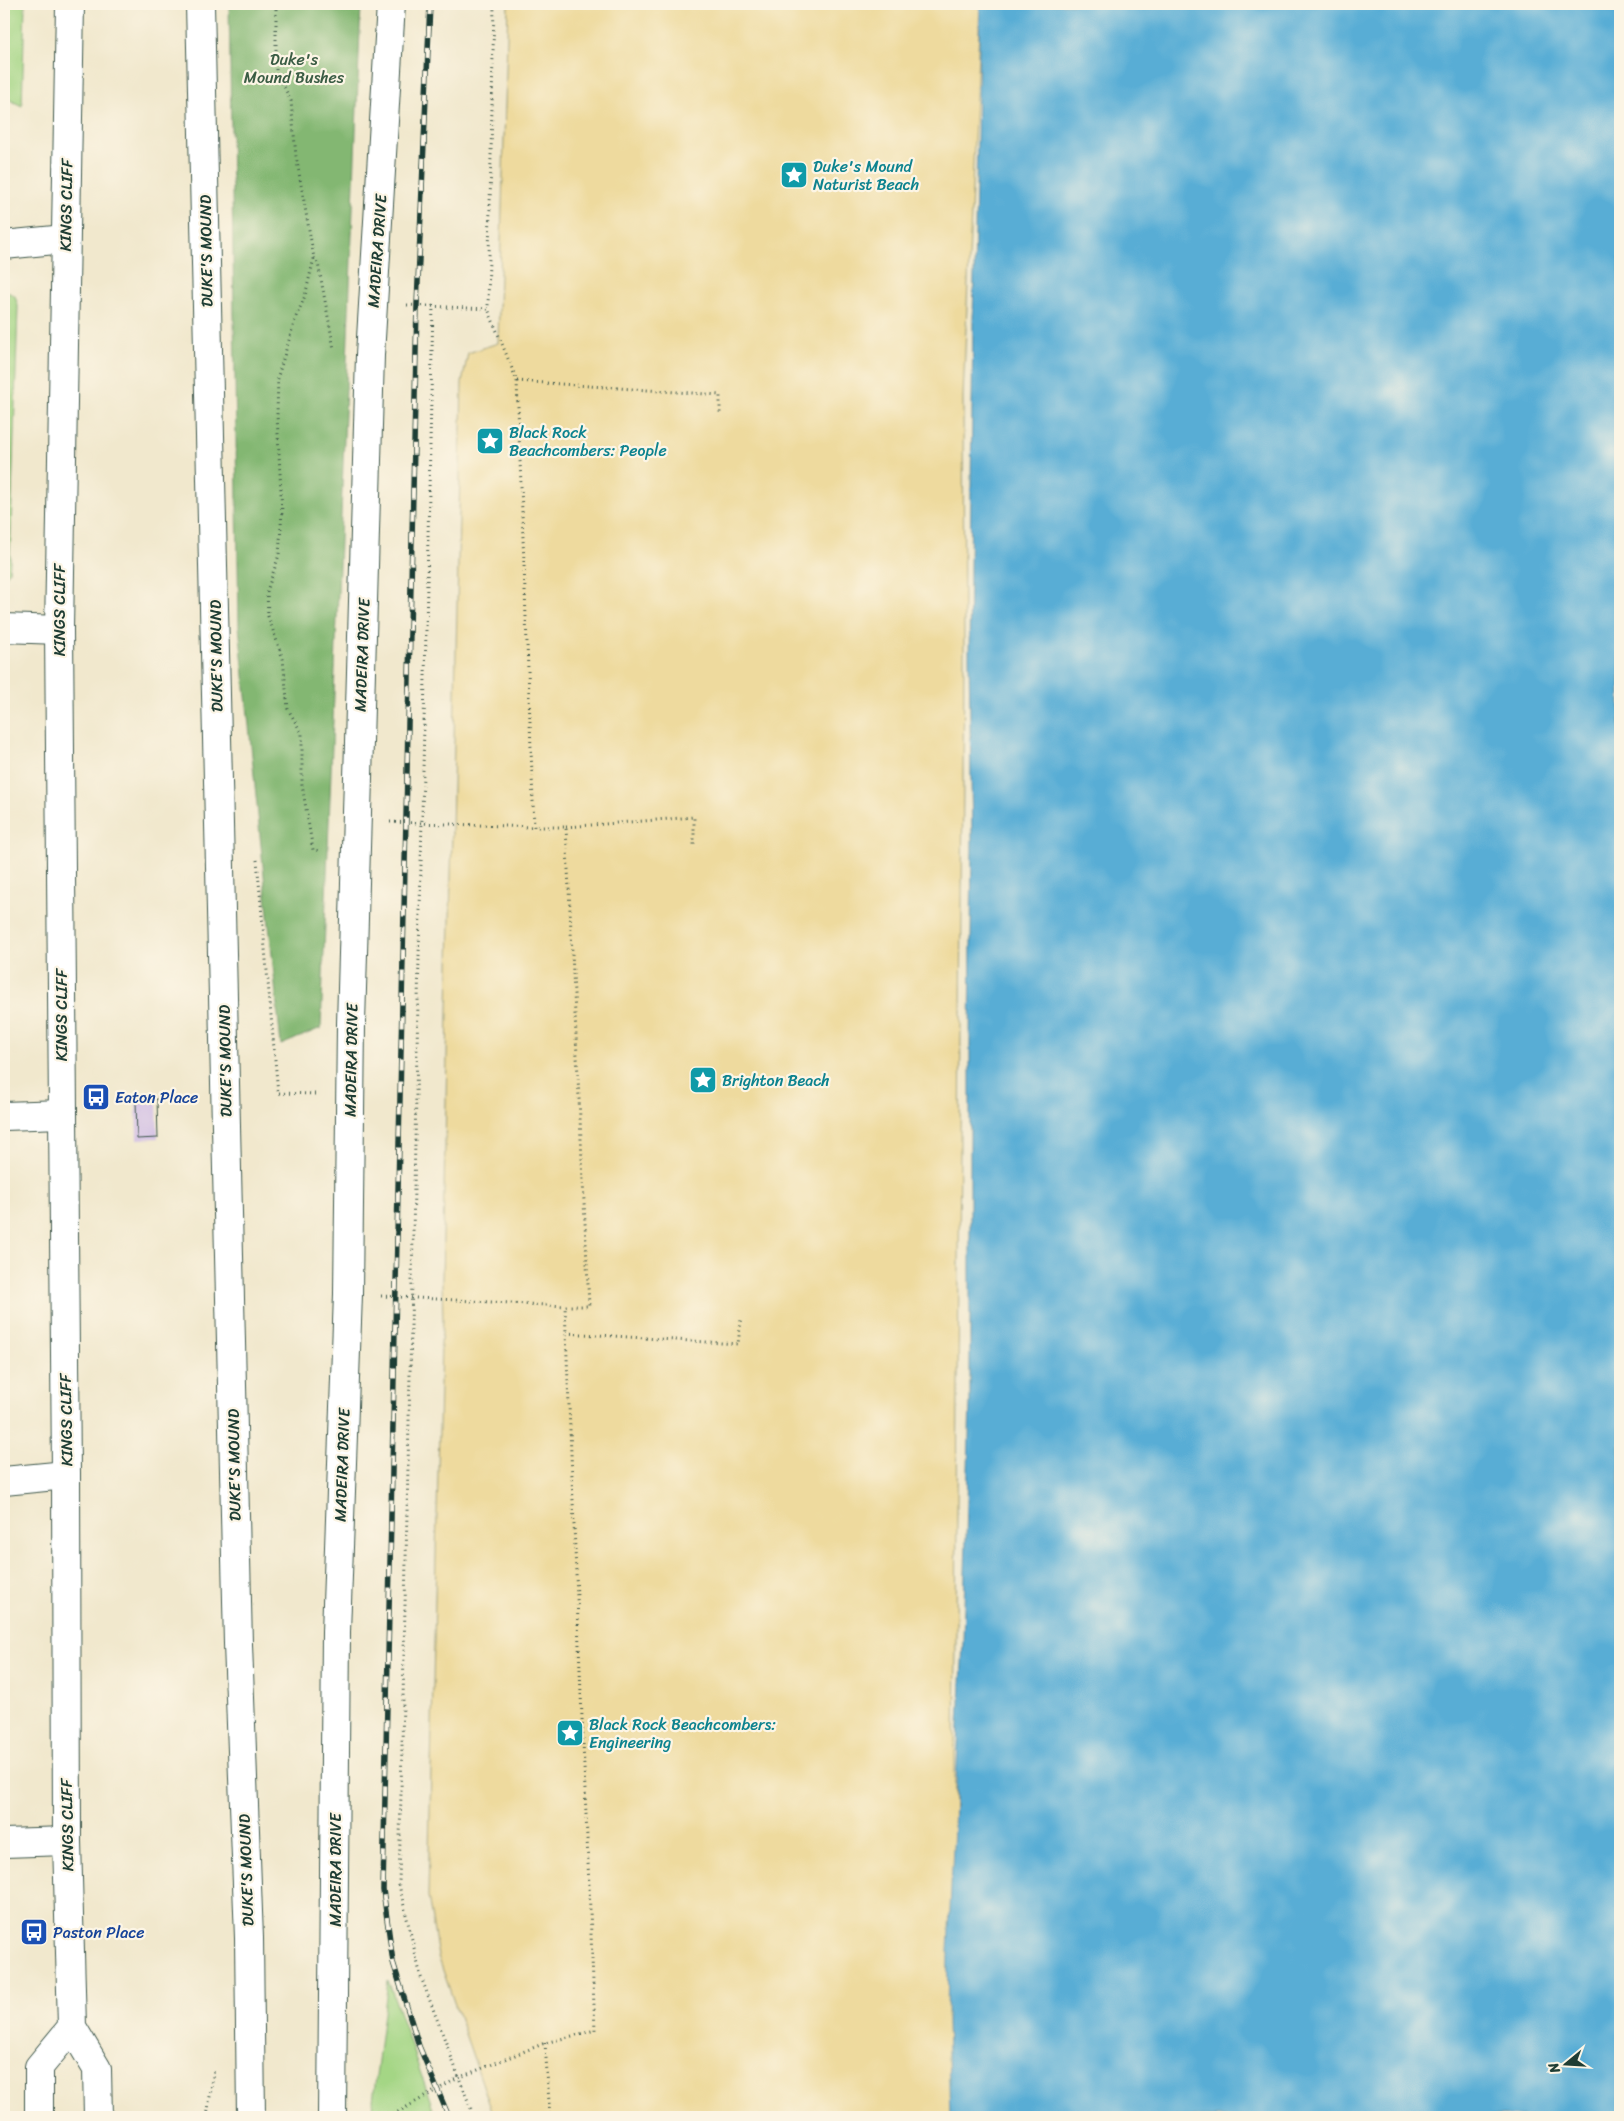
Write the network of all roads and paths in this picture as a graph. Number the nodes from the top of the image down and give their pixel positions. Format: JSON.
{"nodes":[{"id":1,"x":70,"y":4,"type":"edge"},
{"id":2,"x":200,"y":4,"type":"edge"},
{"id":3,"x":276,"y":4,"type":"edge"},
{"id":4,"x":391,"y":4,"type":"edge"},
{"id":5,"x":494,"y":4,"type":"edge"},
{"id":6,"x":65,"y":238,"type":"junction"},
{"id":7,"x":4,"y":245,"type":"edge"},
{"id":8,"x":314,"y":258,"type":"junction"},
{"id":9,"x":488,"y":309,"type":"junction"},
{"id":10,"x":370,"y":355,"type":"junction"},
{"id":11,"x":517,"y":381,"type":"junction"},
{"id":12,"x":720,"y":416,"type":"dead end"},
{"id":13,"x":4,"y":628,"type":"edge"},
{"id":14,"x":59,"y":630,"type":"junction"},
{"id":15,"x":357,"y":821,"type":"junction"},
{"id":16,"x":420,"y":824,"type":"junction"},
{"id":17,"x":534,"y":827,"type":"junction"},
{"id":18,"x":566,"y":827,"type":"junction"},
{"id":19,"x":694,"y":847,"type":"dead end"},
{"id":20,"x":256,"y":850,"type":"dead end"},
{"id":21,"x":313,"y":850,"type":"dead end"},
{"id":22,"x":278,"y":1093,"type":"dead end"},
{"id":23,"x":62,"y":1114,"type":"junction"},
{"id":24,"x":4,"y":1116,"type":"edge"},
{"id":25,"x":348,"y":1294,"type":"junction"},
{"id":26,"x":412,"y":1298,"type":"junction"},
{"id":27,"x":566,"y":1306,"type":"junction"},
{"id":28,"x":741,"y":1320,"type":"dead end"},
{"id":29,"x":566,"y":1333,"type":"junction"},
{"id":30,"x":66,"y":1475,"type":"junction"},
{"id":31,"x":4,"y":1480,"type":"edge"},
{"id":32,"x":67,"y":1841,"type":"junction"},
{"id":33,"x":4,"y":1843,"type":"edge"},
{"id":34,"x":72,"y":2027,"type":"junction"},
{"id":35,"x":545,"y":2043,"type":"junction"},
{"id":36,"x":458,"y":2078,"type":"junction"},
{"id":37,"x":39,"y":2117,"type":"edge"},
{"id":38,"x":98,"y":2117,"type":"edge"},
{"id":39,"x":251,"y":2117,"type":"edge"},
{"id":40,"x":332,"y":2117,"type":"edge"},
{"id":41,"x":389,"y":2117,"type":"edge"},
{"id":42,"x":474,"y":2117,"type":"edge"},
{"id":43,"x":550,"y":2117,"type":"edge"}],
"edges":[{"from":1,"to":6,"type":"street","name":"KINGS CLIFF"},
{"from":2,"to":39,"type":"street","name":"DUKE'S MOUND"},
{"from":3,"to":8,"type":"path"},
{"from":4,"to":10,"type":"street","name":"MADEIRA DRIVE"},
{"from":5,"to":9,"type":"path"},
{"from":6,"to":7,"type":"street"},
{"from":6,"to":14,"type":"street","name":"KINGS CLIFF"},
{"from":8,"to":10,"type":"path"},
{"from":8,"to":21,"type":"path"},
{"from":9,"to":11,"type":"path"},
{"from":9,"to":16,"type":"path"},
{"from":10,"to":15,"type":"street","name":"MADEIRA DRIVE"},
{"from":11,"to":12,"type":"path"},
{"from":11,"to":17,"type":"path"},
{"from":13,"to":14,"type":"street"},
{"from":14,"to":23,"type":"street","name":"KINGS CLIFF"},
{"from":15,"to":16,"type":"path"},
{"from":15,"to":25,"type":"street","name":"MADEIRA DRIVE"},
{"from":16,"to":17,"type":"path"},
{"from":16,"to":26,"type":"path"},
{"from":17,"to":18,"type":"path"},
{"from":18,"to":19,"type":"path"},
{"from":18,"to":27,"type":"path"},
{"from":20,"to":22,"type":"path"},
{"from":23,"to":24,"type":"street"},
{"from":23,"to":30,"type":"street","name":"KINGS CLIFF"},
{"from":25,"to":26,"type":"path"},
{"from":25,"to":40,"type":"street","name":"MADEIRA DRIVE"},
{"from":26,"to":27,"type":"path"},
{"from":26,"to":36,"type":"path"},
{"from":27,"to":29,"type":"path"},
{"from":28,"to":29,"type":"path"},
{"from":29,"to":35,"type":"path"},
{"from":30,"to":31,"type":"street"},
{"from":30,"to":32,"type":"street","name":"KINGS CLIFF"},
{"from":32,"to":33,"type":"street"},
{"from":32,"to":34,"type":"street","name":"KINGS CLIFF"},
{"from":34,"to":37,"type":"street"},
{"from":34,"to":38,"type":"street","name":"KINGS CLIFF"},
{"from":35,"to":36,"type":"path"},
{"from":35,"to":43,"type":"path"},
{"from":36,"to":41,"type":"path"},
{"from":36,"to":42,"type":"path"}]}
